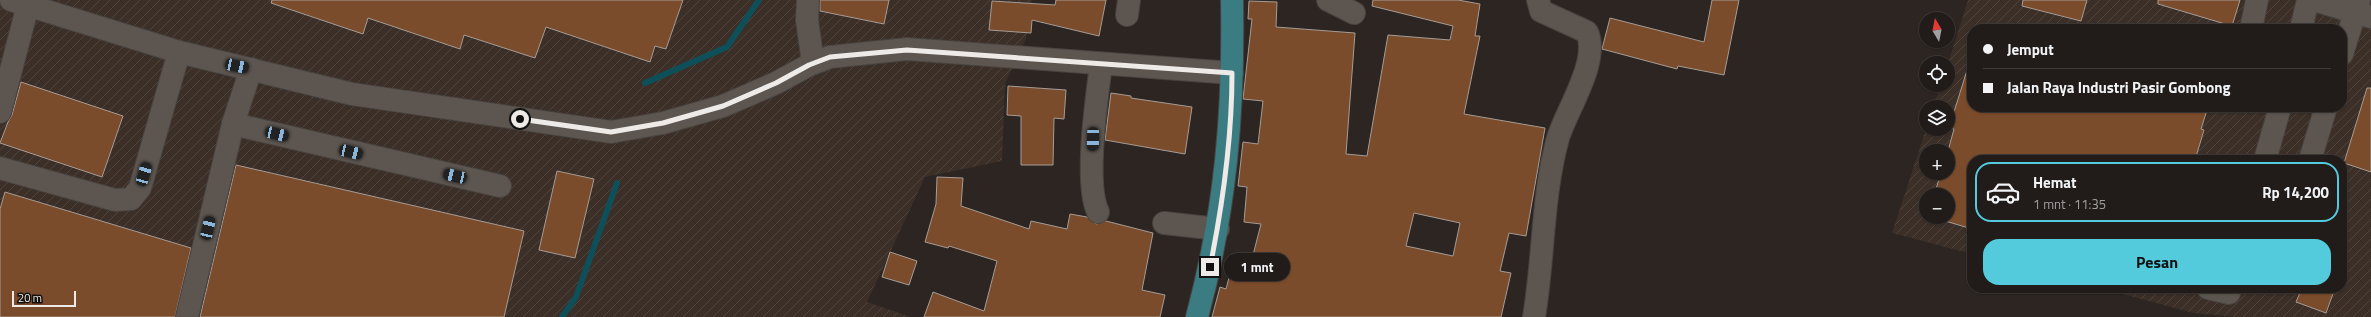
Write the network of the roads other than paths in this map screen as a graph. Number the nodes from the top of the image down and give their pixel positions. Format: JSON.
{"nodes":[{"id":1,"x":808,"y":0,"type":"edge"},
{"id":2,"x":1232,"y":0,"type":"edge"},
{"id":3,"x":1328,"y":0,"type":"edge"},
{"id":4,"x":1538,"y":0,"type":"edge"},
{"id":5,"x":2257,"y":0,"type":"edge"},
{"id":6,"x":2308,"y":0,"type":"edge"},
{"id":7,"x":2314,"y":0,"type":"edge"},
{"id":8,"x":19,"y":3,"type":"edge"},
{"id":9,"x":2362,"y":10,"type":"edge"},
{"id":10,"x":1354,"y":13,"type":"dead end"},
{"id":11,"x":2251,"y":24,"type":"edge"},
{"id":12,"x":2302,"y":24,"type":"edge"},
{"id":13,"x":2347,"y":43,"type":"edge"},
{"id":14,"x":179,"y":52,"type":"junction"},
{"id":15,"x":813,"y":63,"type":"junction"},
{"id":16,"x":1101,"y":64,"type":"junction"},
{"id":17,"x":251,"y":69,"type":"junction"},
{"id":18,"x":1232,"y":73,"type":"junction"},
{"id":19,"x":0,"y":112,"type":"edge"},
{"id":20,"x":2279,"y":112,"type":"edge"},
{"id":21,"x":2324,"y":112,"type":"edge"},
{"id":22,"x":233,"y":124,"type":"junction"},
{"id":23,"x":2267,"y":155,"type":"edge"},
{"id":24,"x":2312,"y":155,"type":"edge"},
{"id":25,"x":0,"y":168,"type":"edge"},
{"id":26,"x":500,"y":186,"type":"dead end"},
{"id":27,"x":1098,"y":212,"type":"dead end"},
{"id":28,"x":1164,"y":222,"type":"dead end"},
{"id":29,"x":1218,"y":229,"type":"junction"},
{"id":30,"x":187,"y":317,"type":"edge"},
{"id":31,"x":1197,"y":317,"type":"edge"},
{"id":32,"x":1534,"y":317,"type":"edge"}],
"edges":[{"from":1,"to":15,"type":"street"},
{"from":2,"to":18,"type":"main road"},
{"from":3,"to":10,"type":"street"},
{"from":4,"to":32,"type":"street"},
{"from":5,"to":11,"type":"street"},
{"from":6,"to":12,"type":"street"},
{"from":7,"to":9,"type":"street"},
{"from":8,"to":14,"type":"street"},
{"from":8,"to":19,"type":"street"},
{"from":9,"to":13,"type":"street"},
{"from":14,"to":17,"type":"street"},
{"from":14,"to":25,"type":"street"},
{"from":15,"to":16,"type":"street"},
{"from":15,"to":17,"type":"street"},
{"from":16,"to":18,"type":"street"},
{"from":16,"to":27,"type":"street"},
{"from":17,"to":22,"type":"street"},
{"from":18,"to":29,"type":"main road"},
{"from":20,"to":23,"type":"street"},
{"from":21,"to":24,"type":"street"},
{"from":22,"to":26,"type":"street"},
{"from":22,"to":30,"type":"street"},
{"from":28,"to":29,"type":"street"},
{"from":29,"to":31,"type":"main road"}]}
